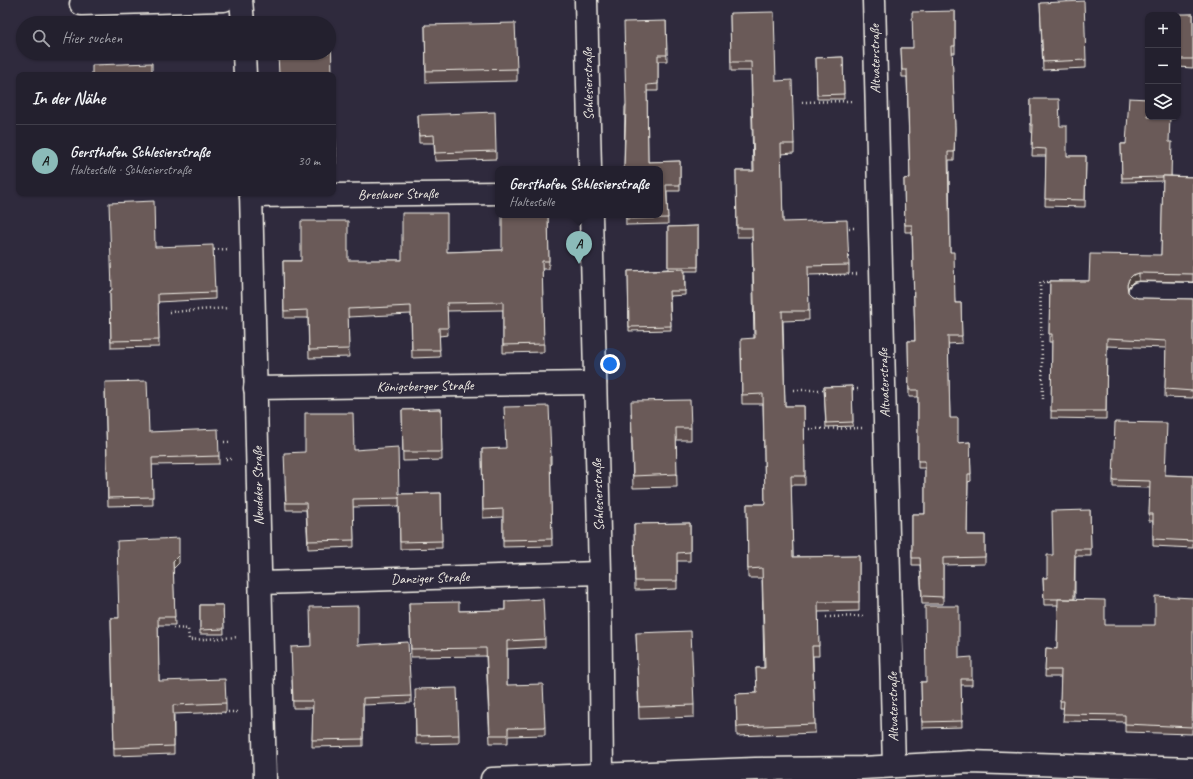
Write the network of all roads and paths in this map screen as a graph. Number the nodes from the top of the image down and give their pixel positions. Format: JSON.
{"nodes":[{"id":1,"x":224,"y":0,"type":"edge"},
{"id":2,"x":241,"y":0,"type":"edge"},
{"id":3,"x":586,"y":0,"type":"edge"},
{"id":4,"x":874,"y":0,"type":"edge"},
{"id":5,"x":81,"y":4,"type":"dead end"},
{"id":6,"x":242,"y":16,"type":"edge"},
{"id":7,"x":244,"y":60,"type":"edge"},
{"id":8,"x":245,"y":72,"type":"edge"},
{"id":9,"x":876,"y":100,"type":"junction"},
{"id":10,"x":802,"y":102,"type":"dead end"},
{"id":11,"x":590,"y":166,"type":"edge"},
{"id":12,"x":495,"y":193,"type":"edge"},
{"id":13,"x":336,"y":194,"type":"edge"},
{"id":14,"x":251,"y":196,"type":"edge"},
{"id":15,"x":591,"y":218,"type":"edge"},
{"id":16,"x":880,"y":227,"type":"junction"},
{"id":17,"x":840,"y":228,"type":"edge"},
{"id":18,"x":252,"y":249,"type":"junction"},
{"id":19,"x":208,"y":250,"type":"edge"},
{"id":20,"x":881,"y":274,"type":"junction"},
{"id":21,"x":820,"y":275,"type":"edge"},
{"id":22,"x":1056,"y":282,"type":"edge"},
{"id":23,"x":1139,"y":293,"type":"dead end"},
{"id":24,"x":1193,"y":294,"type":"edge"},
{"id":25,"x":254,"y":307,"type":"junction"},
{"id":26,"x":170,"y":312,"type":"dead end"},
{"id":27,"x":595,"y":383,"type":"junction"},
{"id":28,"x":255,"y":388,"type":"junction"},
{"id":29,"x":846,"y":389,"type":"edge"},
{"id":30,"x":883,"y":389,"type":"junction"},
{"id":31,"x":794,"y":390,"type":"dead end"},
{"id":32,"x":831,"y":390,"type":"edge"},
{"id":33,"x":1043,"y":399,"type":"dead end"},
{"id":34,"x":885,"y":427,"type":"junction"},
{"id":35,"x":809,"y":430,"type":"dead end"},
{"id":36,"x":600,"y":572,"type":"junction"},
{"id":37,"x":261,"y":583,"type":"junction"},
{"id":38,"x":891,"y":615,"type":"junction"},
{"id":39,"x":826,"y":617,"type":"edge"},
{"id":40,"x":173,"y":628,"type":"edge"},
{"id":41,"x":262,"y":636,"type":"junction"},
{"id":42,"x":195,"y":711,"type":"edge"},
{"id":43,"x":264,"y":711,"type":"junction"},
{"id":44,"x":894,"y":766,"type":"junction"},
{"id":45,"x":1193,"y":769,"type":"edge"},
{"id":46,"x":602,"y":774,"type":"junction"},
{"id":47,"x":725,"y":775,"type":"edge"},
{"id":48,"x":265,"y":779,"type":"edge"},
{"id":49,"x":492,"y":779,"type":"edge"}],
"edges":[{"from":1,"to":5,"type":"street"},
{"from":2,"to":6,"type":"street"},
{"from":3,"to":11,"type":"street","name":"Schlesierstraße"},
{"from":4,"to":9,"type":"street","name":"Altvaterstraße"},
{"from":7,"to":8,"type":"street"},
{"from":9,"to":10,"type":"path"},
{"from":9,"to":16,"type":"street","name":"Altvaterstraße"},
{"from":12,"to":13,"type":"street","name":"Breslauer Straße"},
{"from":14,"to":18,"type":"street","name":"Neudeker Straße"},
{"from":15,"to":27,"type":"street","name":"Schlesierstraße"},
{"from":16,"to":17,"type":"path"},
{"from":16,"to":20,"type":"street","name":"Altvaterstraße"},
{"from":18,"to":19,"type":"path"},
{"from":18,"to":25,"type":"street","name":"Neudeker Straße"},
{"from":20,"to":21,"type":"path"},
{"from":20,"to":30,"type":"street","name":"Altvaterstraße"},
{"from":22,"to":33,"type":"path"},
{"from":23,"to":24,"type":"street"},
{"from":25,"to":26,"type":"path"},
{"from":25,"to":28,"type":"street","name":"Neudeker Straße"},
{"from":27,"to":28,"type":"street","name":"Königsberger Straße"},
{"from":27,"to":36,"type":"street","name":"Schlesierstraße"},
{"from":28,"to":37,"type":"street","name":"Neudeker Straße"},
{"from":29,"to":30,"type":"path"},
{"from":30,"to":34,"type":"street","name":"Altvaterstraße"},
{"from":31,"to":32,"type":"path"},
{"from":34,"to":35,"type":"path"},
{"from":34,"to":38,"type":"street","name":"Altvaterstraße"},
{"from":36,"to":37,"type":"street","name":"Danziger Straße"},
{"from":36,"to":46,"type":"street","name":"Schlesierstraße"},
{"from":37,"to":41,"type":"street","name":"Neudeker Straße"},
{"from":38,"to":39,"type":"path"},
{"from":38,"to":44,"type":"street","name":"Altvaterstraße"},
{"from":40,"to":41,"type":"path"},
{"from":41,"to":43,"type":"street","name":"Neudeker Straße"},
{"from":42,"to":43,"type":"path"},
{"from":43,"to":48,"type":"street","name":"Neudeker Straße"},
{"from":44,"to":45,"type":"street"},
{"from":44,"to":47,"type":"street"},
{"from":46,"to":47,"type":"street"},
{"from":46,"to":49,"type":"street"}]}
